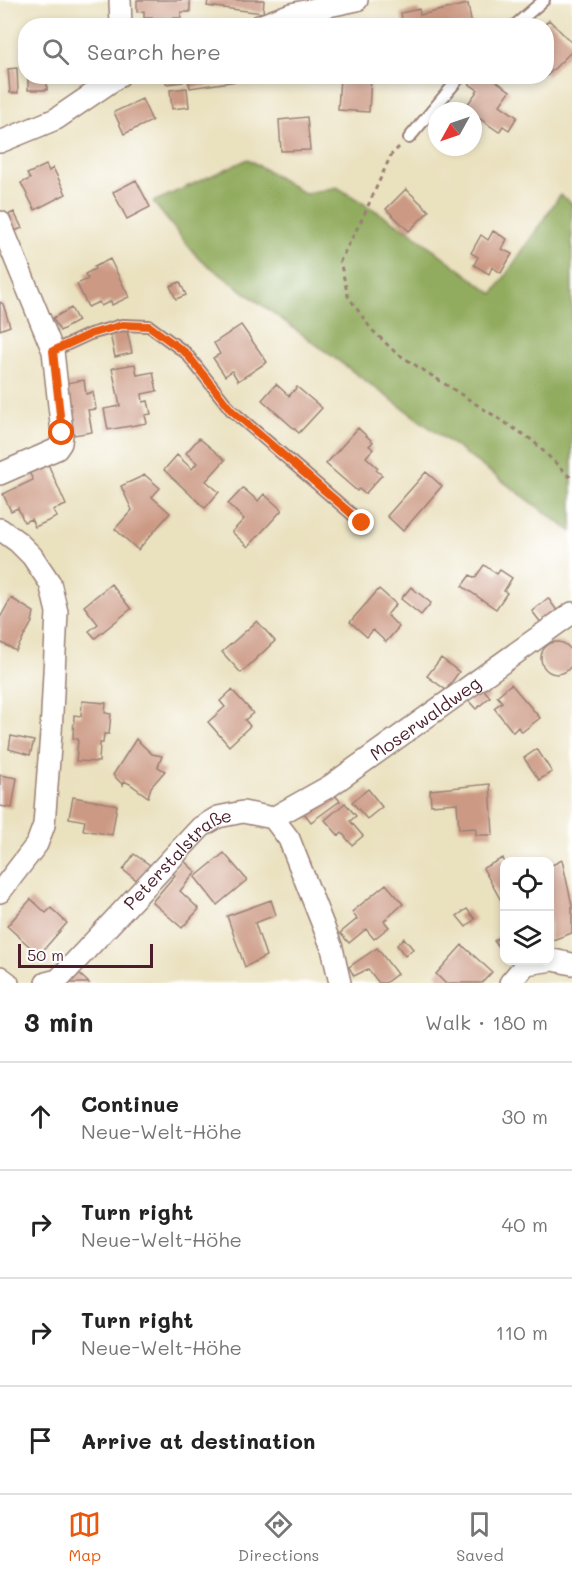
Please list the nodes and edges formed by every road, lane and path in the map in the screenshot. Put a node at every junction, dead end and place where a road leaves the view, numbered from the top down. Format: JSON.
{"nodes":[{"id":1,"x":120,"y":0,"type":"edge"},
{"id":2,"x":357,"y":0,"type":"edge"},
{"id":3,"x":544,"y":0,"type":"edge"},
{"id":4,"x":290,"y":7,"type":"edge"},
{"id":5,"x":121,"y":18,"type":"edge"},
{"id":6,"x":272,"y":18,"type":"edge"},
{"id":7,"x":523,"y":18,"type":"edge"},
{"id":8,"x":107,"y":84,"type":"edge"},
{"id":9,"x":454,"y":84,"type":"edge"},
{"id":10,"x":409,"y":138,"type":"joint"},
{"id":11,"x":0,"y":142,"type":"edge"},
{"id":12,"x":0,"y":222,"type":"edge"},
{"id":13,"x":53,"y":351,"type":"junction"},
{"id":14,"x":0,"y":474,"type":"edge"},
{"id":15,"x":572,"y":479,"type":"edge"},
{"id":16,"x":362,"y":523,"type":"dead end"},
{"id":17,"x":0,"y":529,"type":"edge"},
{"id":18,"x":572,"y":613,"type":"edge"},
{"id":19,"x":273,"y":818,"type":"junction"},
{"id":20,"x":0,"y":892,"type":"edge"},
{"id":21,"x":572,"y":964,"type":"edge"},
{"id":22,"x":0,"y":977,"type":"edge"},
{"id":23,"x":8,"y":983,"type":"edge"},
{"id":24,"x":46,"y":983,"type":"edge"},
{"id":25,"x":340,"y":983,"type":"edge"},
{"id":26,"x":510,"y":983,"type":"edge"}],
"edges":[{"from":1,"to":5,"type":"street"},
{"from":2,"to":4,"type":"street"},
{"from":3,"to":7,"type":"lane"},
{"from":4,"to":6,"type":"street"},
{"from":8,"to":11,"type":"street"},
{"from":9,"to":10,"type":"lane"},
{"from":10,"to":15,"type":"path"},
{"from":12,"to":13,"type":"street"},
{"from":13,"to":14,"type":"street"},
{"from":13,"to":16,"type":"lane"},
{"from":17,"to":20,"type":"street"},
{"from":18,"to":19,"type":"street","name":"Moserwaldweg"},
{"from":19,"to":24,"type":"street","name":"Peterstalstraße"},
{"from":19,"to":25,"type":"street"},
{"from":21,"to":26,"type":"street"},
{"from":22,"to":23,"type":"street"}]}
